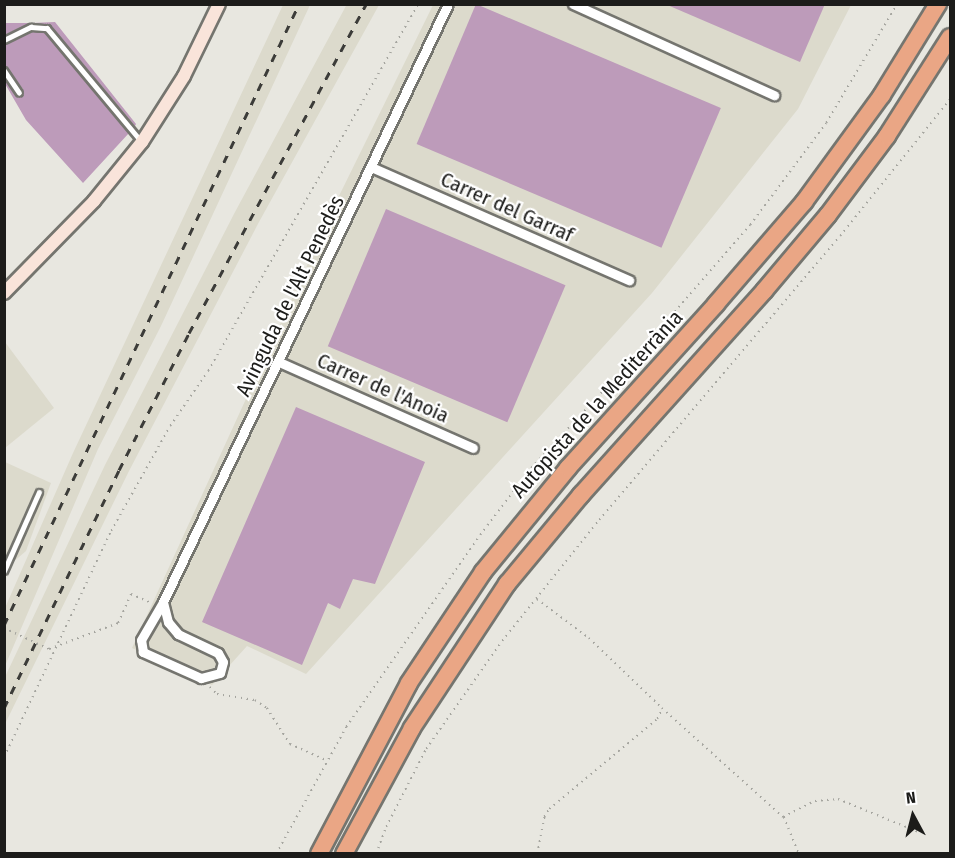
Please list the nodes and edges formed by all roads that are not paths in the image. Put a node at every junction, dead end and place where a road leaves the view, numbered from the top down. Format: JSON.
{"nodes":[{"id":1,"x":212,"y":4,"type":"edge"},
{"id":2,"x":219,"y":4,"type":"edge"},
{"id":3,"x":448,"y":4,"type":"edge"},
{"id":4,"x":573,"y":4,"type":"edge"},
{"id":5,"x":938,"y":4,"type":"edge"},
{"id":6,"x":951,"y":37,"type":"edge"},
{"id":7,"x":4,"y":40,"type":"edge"},
{"id":8,"x":197,"y":48,"type":"junction"},
{"id":9,"x":4,"y":70,"type":"edge"},
{"id":10,"x":19,"y":92,"type":"dead end"},
{"id":11,"x":774,"y":95,"type":"dead end"},
{"id":12,"x":142,"y":142,"type":"junction"},
{"id":13,"x":371,"y":167,"type":"junction"},
{"id":14,"x":629,"y":280,"type":"dead end"},
{"id":15,"x":4,"y":294,"type":"edge"},
{"id":16,"x":279,"y":362,"type":"junction"},
{"id":17,"x":473,"y":448,"type":"dead end"},
{"id":18,"x":39,"y":492,"type":"dead end"},
{"id":19,"x":4,"y":571,"type":"edge"},
{"id":20,"x":161,"y":605,"type":"junction"},
{"id":21,"x":319,"y":854,"type":"edge"},
{"id":22,"x":344,"y":854,"type":"edge"}],
"edges":[{"from":1,"to":8,"type":"main road"},
{"from":2,"to":8,"type":"main road"},
{"from":3,"to":13,"type":"street","name":"Avinguda de l'Alt Penedès"},
{"from":4,"to":11,"type":"street"},
{"from":5,"to":21,"type":"highway","name":"Autopista de la Mediterrània"},
{"from":6,"to":22,"type":"highway"},
{"from":7,"to":12,"type":"lane"},
{"from":8,"to":12,"type":"main road"},
{"from":9,"to":10,"type":"lane"},
{"from":12,"to":15,"type":"main road"},
{"from":13,"to":14,"type":"street","name":"Carrer del Garraf"},
{"from":13,"to":16,"type":"street","name":"Avinguda de l'Alt Penedès"},
{"from":16,"to":17,"type":"street","name":"Carrer de l'Anoia"},
{"from":16,"to":20,"type":"street","name":"Avinguda de l'Alt Penedès"},
{"from":18,"to":19,"type":"lane"},
{"from":20,"to":20,"type":"street","name":"Avinguda de l'Alt Penedès"}]}
